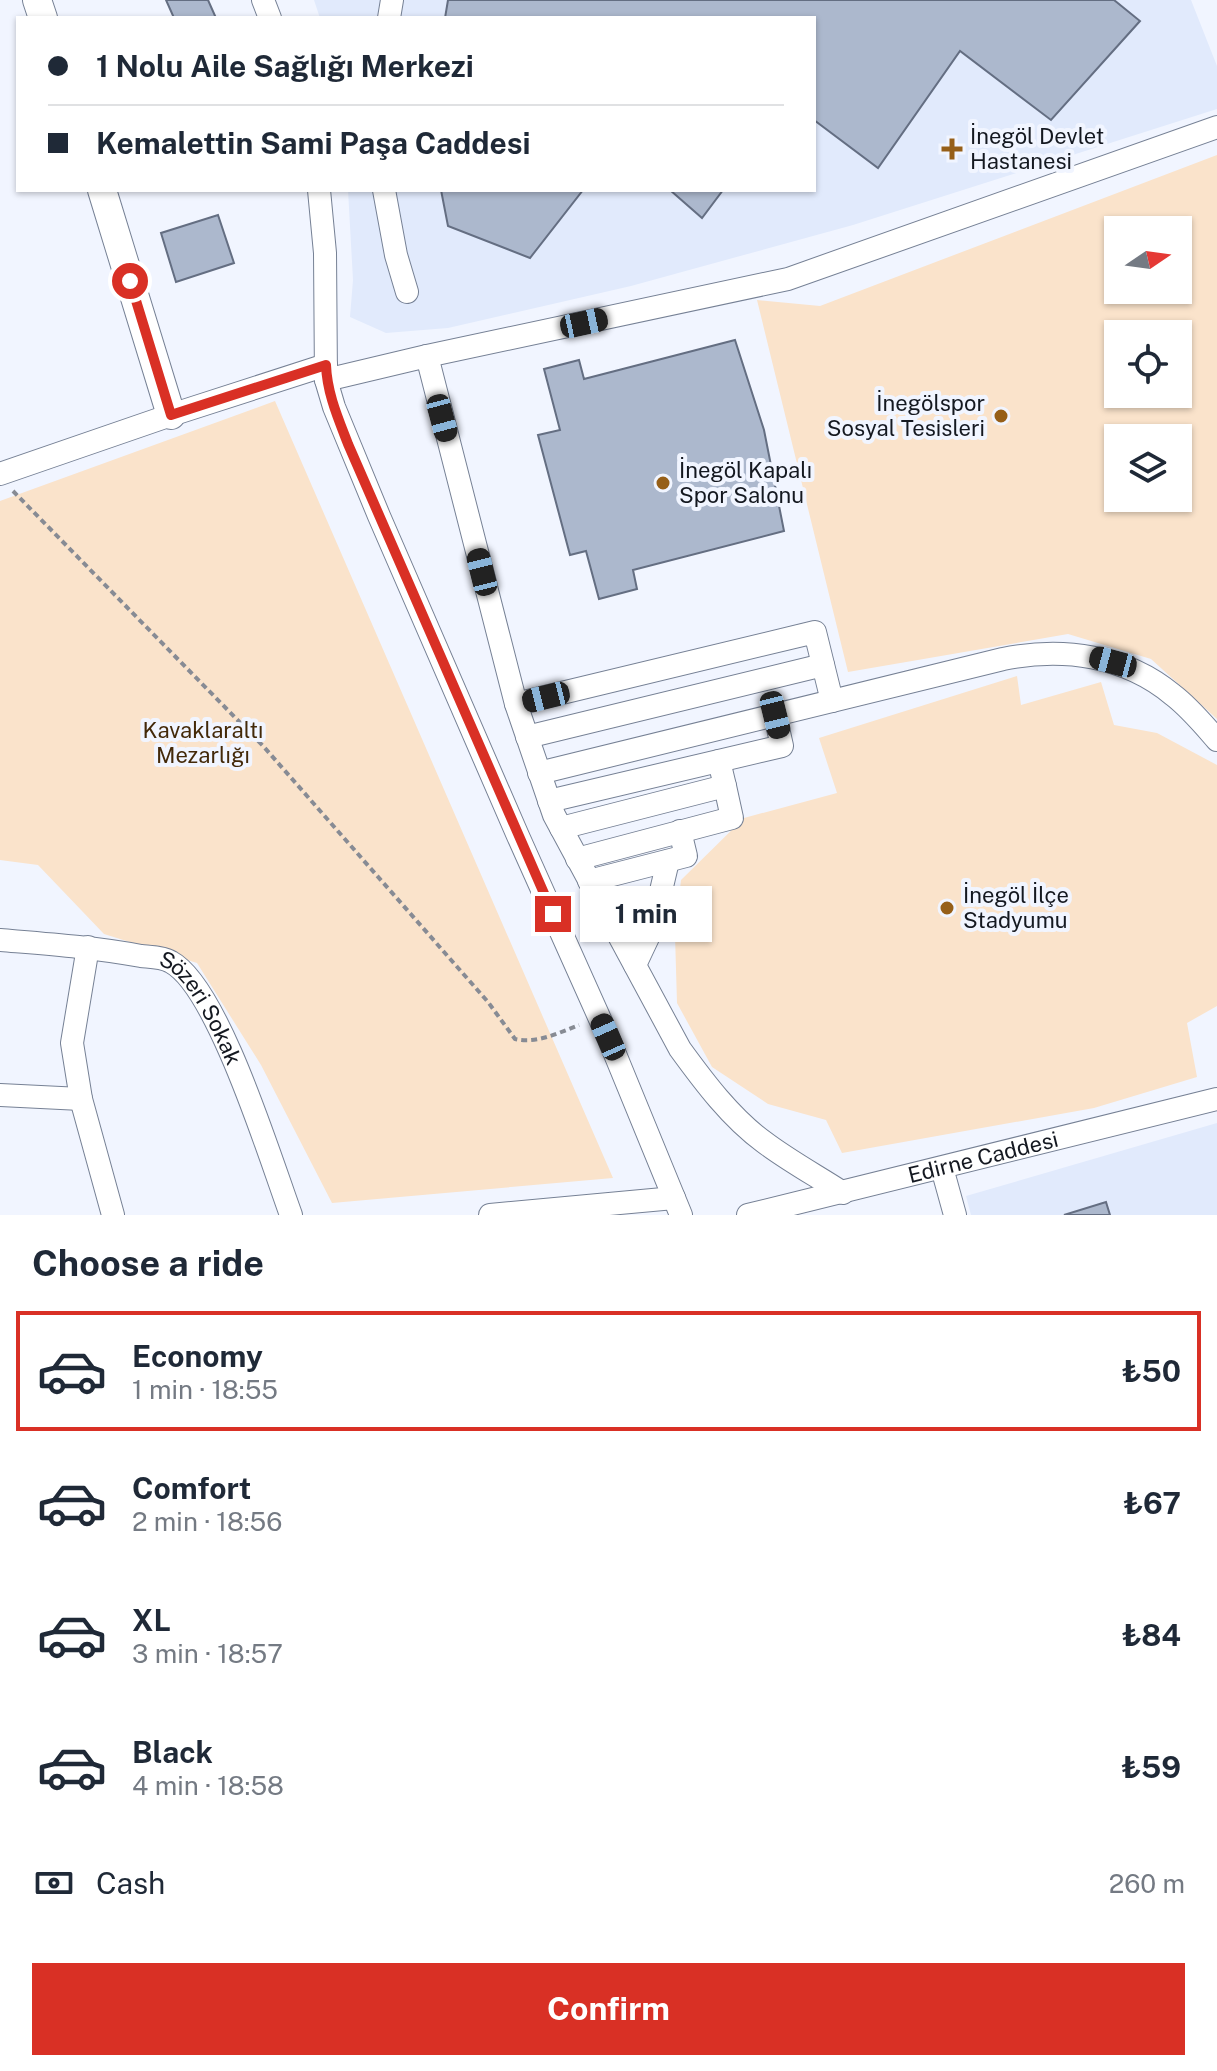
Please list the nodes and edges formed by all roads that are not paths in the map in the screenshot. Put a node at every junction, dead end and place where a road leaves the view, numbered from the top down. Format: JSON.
{"nodes":[{"id":1,"x":1217,"y":127,"type":"edge"},
{"id":2,"x":103,"y":192,"type":"edge"},
{"id":3,"x":319,"y":192,"type":"edge"},
{"id":4,"x":384,"y":192,"type":"edge"},
{"id":5,"x":407,"y":292,"type":"dead end"},
{"id":6,"x":427,"y":356,"type":"junction"},
{"id":7,"x":326,"y":372,"type":"junction"},
{"id":8,"x":171,"y":415,"type":"junction"},
{"id":9,"x":5,"y":481,"type":"edge"},
{"id":10,"x":823,"y":665,"type":"junction"},
{"id":11,"x":832,"y":701,"type":"junction"},
{"id":12,"x":516,"y":704,"type":"junction"},
{"id":13,"x":775,"y":715,"type":"junction"},
{"id":14,"x":527,"y":737,"type":"junction"},
{"id":15,"x":1217,"y":740,"type":"edge"},
{"id":16,"x":719,"y":761,"type":"junction"},
{"id":17,"x":539,"y":773,"type":"junction"},
{"id":18,"x":725,"y":786,"type":"junction"},
{"id":19,"x":549,"y":801,"type":"junction"},
{"id":20,"x":561,"y":828,"type":"junction"},
{"id":21,"x":680,"y":831,"type":"junction"},
{"id":22,"x":577,"y":859,"type":"junction"},
{"id":23,"x":668,"y":861,"type":"junction"},
{"id":24,"x":589,"y":881,"type":"junction"},
{"id":25,"x":0,"y":940,"type":"edge"},
{"id":26,"x":88,"y":947,"type":"junction"},
{"id":27,"x":635,"y":965,"type":"junction"},
{"id":28,"x":0,"y":1095,"type":"edge"},
{"id":29,"x":81,"y":1099,"type":"junction"},
{"id":30,"x":1217,"y":1099,"type":"edge"},
{"id":31,"x":942,"y":1168,"type":"junction"},
{"id":32,"x":843,"y":1193,"type":"junction"},
{"id":33,"x":678,"y":1206,"type":"edge"},
{"id":34,"x":113,"y":1215,"type":"edge"},
{"id":35,"x":291,"y":1215,"type":"edge"},
{"id":36,"x":490,"y":1215,"type":"edge"},
{"id":37,"x":748,"y":1215,"type":"edge"},
{"id":38,"x":955,"y":1215,"type":"edge"}],
"edges":[{"from":1,"to":6,"type":"street"},
{"from":2,"to":8,"type":"main road"},
{"from":3,"to":7,"type":"street"},
{"from":4,"to":5,"type":"street"},
{"from":6,"to":7,"type":"street"},
{"from":6,"to":12,"type":"street"},
{"from":7,"to":8,"type":"street"},
{"from":7,"to":33,"type":"street"},
{"from":8,"to":9,"type":"street"},
{"from":10,"to":11,"type":"street"},
{"from":10,"to":12,"type":"street"},
{"from":10,"to":14,"type":"street"},
{"from":11,"to":13,"type":"street"},
{"from":11,"to":15,"type":"street"},
{"from":12,"to":14,"type":"street"},
{"from":13,"to":16,"type":"street"},
{"from":13,"to":17,"type":"street"},
{"from":14,"to":17,"type":"street"},
{"from":16,"to":18,"type":"street"},
{"from":16,"to":19,"type":"street"},
{"from":17,"to":19,"type":"street"},
{"from":18,"to":20,"type":"street"},
{"from":18,"to":21,"type":"street"},
{"from":19,"to":20,"type":"street"},
{"from":20,"to":22,"type":"street"},
{"from":21,"to":22,"type":"street"},
{"from":21,"to":23,"type":"street"},
{"from":22,"to":24,"type":"street"},
{"from":23,"to":24,"type":"street"},
{"from":23,"to":27,"type":"street"},
{"from":24,"to":27,"type":"street"},
{"from":25,"to":26,"type":"street","name":"Sözeri Sokak"},
{"from":26,"to":29,"type":"street"},
{"from":26,"to":35,"type":"street","name":"Sözeri Sokak"},
{"from":27,"to":32,"type":"street"},
{"from":28,"to":29,"type":"street"},
{"from":29,"to":34,"type":"street"},
{"from":30,"to":31,"type":"street","name":"Edirne Caddesi"},
{"from":31,"to":32,"type":"street","name":"Edirne Caddesi"},
{"from":31,"to":38,"type":"street"},
{"from":32,"to":37,"type":"street","name":"Edirne Caddesi"},
{"from":33,"to":36,"type":"street"}]}
